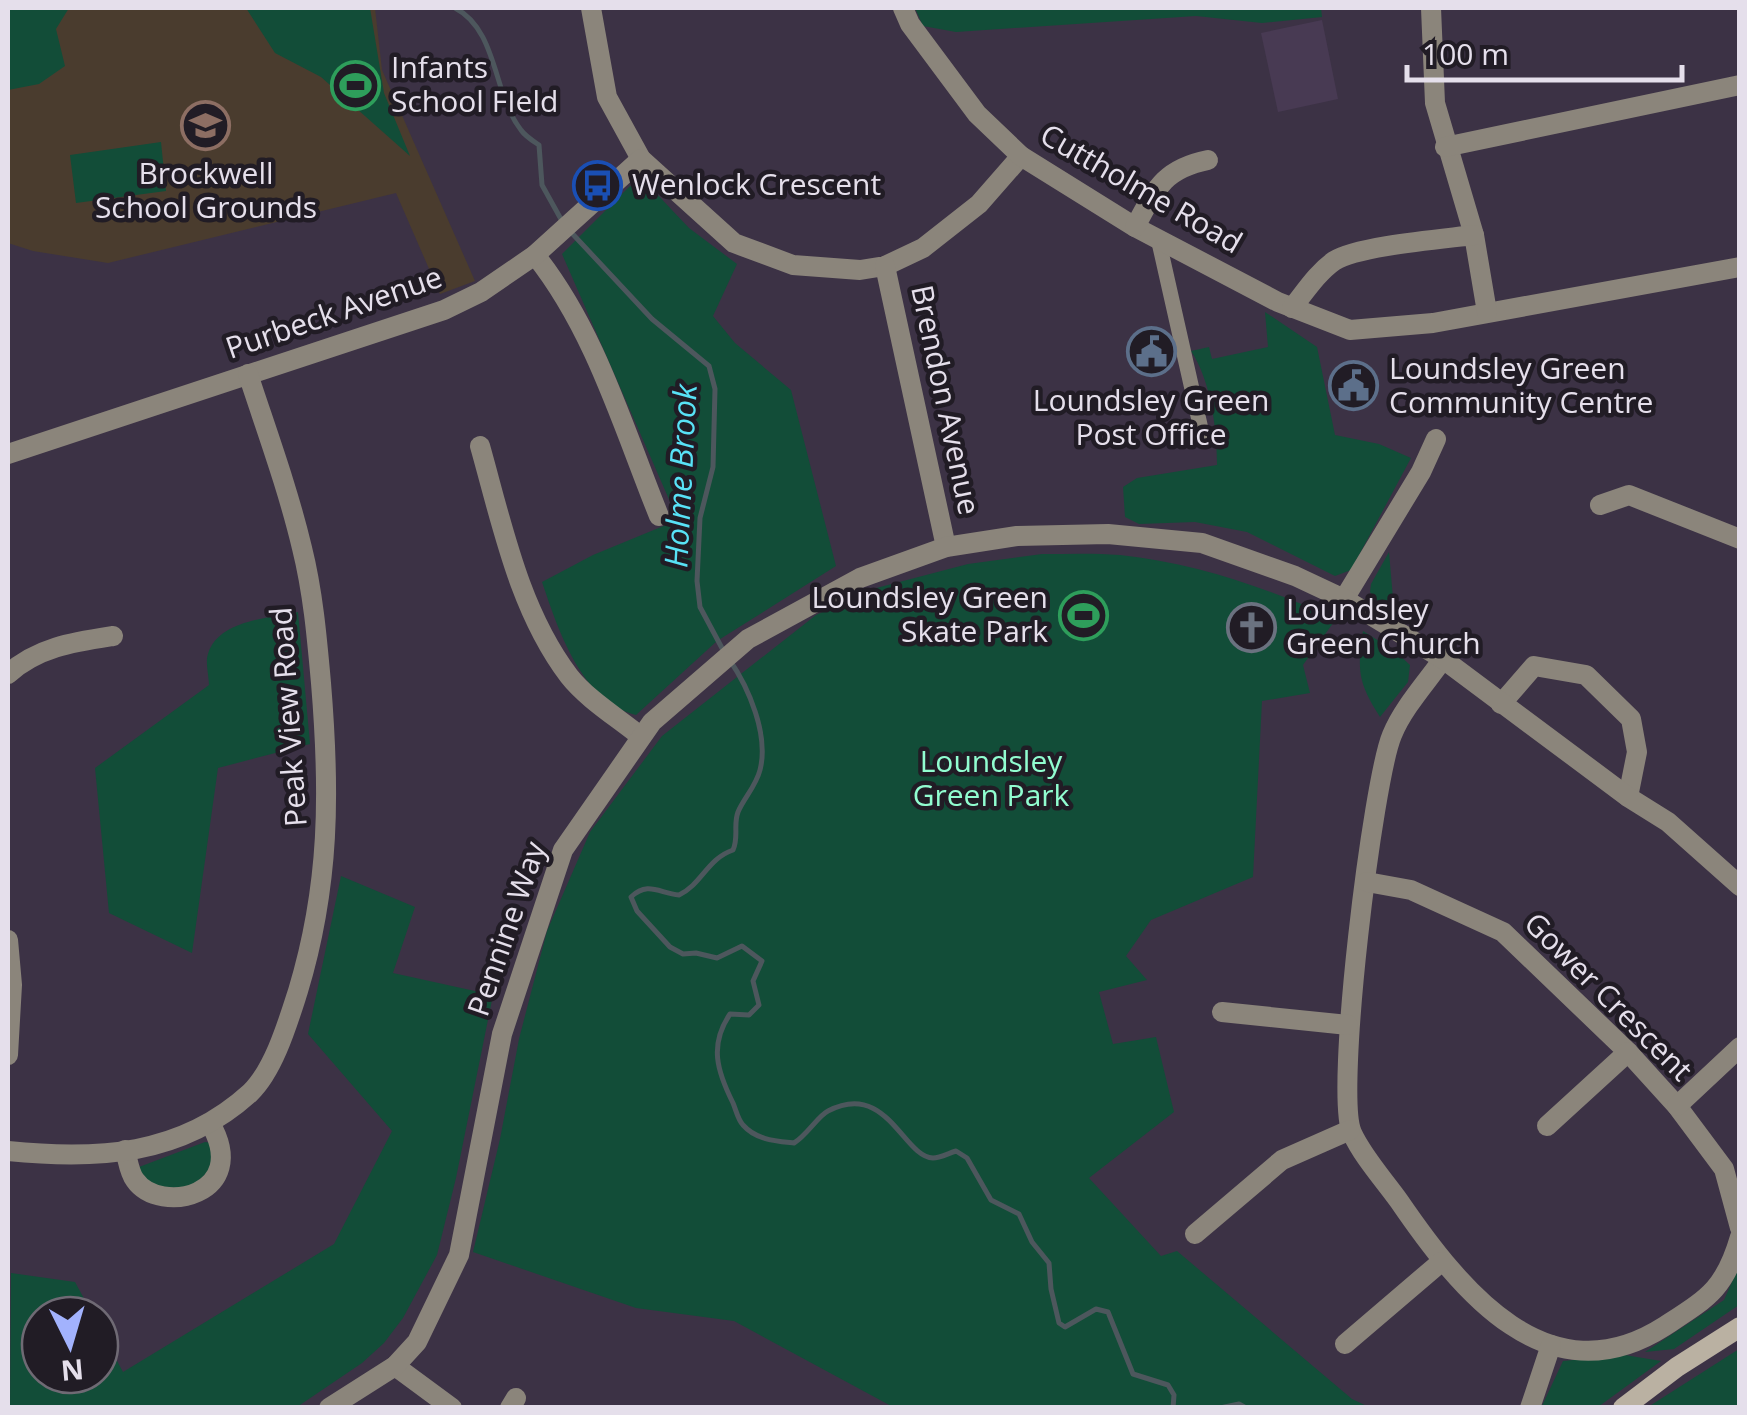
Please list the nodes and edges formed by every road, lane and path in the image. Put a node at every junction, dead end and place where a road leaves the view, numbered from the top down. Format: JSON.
{"nodes":[{"id":1,"x":591,"y":8,"type":"edge"},
{"id":2,"x":903,"y":8,"type":"edge"},
{"id":3,"x":1431,"y":8,"type":"edge"},
{"id":4,"x":1740,"y":85,"type":"edge"},
{"id":5,"x":1446,"y":147,"type":"junction"},
{"id":6,"x":1021,"y":156,"type":"junction"},
{"id":7,"x":641,"y":159,"type":"junction"},
{"id":8,"x":1208,"y":160,"type":"dead end"},
{"id":9,"x":1135,"y":227,"type":"junction"},
{"id":10,"x":1474,"y":235,"type":"junction"},
{"id":11,"x":1158,"y":238,"type":"junction"},
{"id":12,"x":535,"y":255,"type":"junction"},
{"id":13,"x":885,"y":266,"type":"junction"},
{"id":14,"x":1740,"y":266,"type":"edge"},
{"id":15,"x":1292,"y":308,"type":"junction"},
{"id":16,"x":1488,"y":312,"type":"junction"},
{"id":17,"x":248,"y":374,"type":"junction"},
{"id":18,"x":1202,"y":438,"type":"dead end"},
{"id":19,"x":1436,"y":440,"type":"dead end"},
{"id":20,"x":480,"y":446,"type":"dead end"},
{"id":21,"x":8,"y":454,"type":"edge"},
{"id":22,"x":1600,"y":505,"type":"dead end"},
{"id":23,"x":659,"y":516,"type":"dead end"},
{"id":24,"x":1740,"y":540,"type":"edge"},
{"id":25,"x":946,"y":547,"type":"junction"},
{"id":26,"x":1344,"y":599,"type":"junction"},
{"id":27,"x":102,"y":645,"type":"dead end"},
{"id":28,"x":1443,"y":660,"type":"junction"},
{"id":29,"x":8,"y":674,"type":"edge"},
{"id":30,"x":1501,"y":704,"type":"junction"},
{"id":31,"x":640,"y":736,"type":"junction"},
{"id":32,"x":1628,"y":797,"type":"junction"},
{"id":33,"x":1367,"y":882,"type":"junction"},
{"id":34,"x":1740,"y":886,"type":"edge"},
{"id":35,"x":8,"y":940,"type":"edge"},
{"id":36,"x":1222,"y":1012,"type":"dead end"},
{"id":37,"x":1348,"y":1024,"type":"junction"},
{"id":38,"x":1740,"y":1047,"type":"edge"},
{"id":39,"x":1628,"y":1052,"type":"junction"},
{"id":40,"x":8,"y":1055,"type":"edge"},
{"id":41,"x":1676,"y":1106,"type":"junction"},
{"id":42,"x":210,"y":1123,"type":"junction"},
{"id":43,"x":1547,"y":1126,"type":"dead end"},
{"id":44,"x":1350,"y":1130,"type":"junction"},
{"id":45,"x":125,"y":1150,"type":"junction"},
{"id":46,"x":8,"y":1151,"type":"edge"},
{"id":47,"x":1740,"y":1228,"type":"edge"},
{"id":48,"x":1195,"y":1234,"type":"dead end"},
{"id":49,"x":1740,"y":1237,"type":"edge"},
{"id":50,"x":1441,"y":1262,"type":"junction"},
{"id":51,"x":1740,"y":1326,"type":"edge"},
{"id":52,"x":1345,"y":1344,"type":"dead end"},
{"id":53,"x":1552,"y":1345,"type":"junction"},
{"id":54,"x":395,"y":1366,"type":"junction"},
{"id":55,"x":329,"y":1408,"type":"edge"},
{"id":56,"x":452,"y":1408,"type":"edge"},
{"id":57,"x":1530,"y":1408,"type":"edge"},
{"id":58,"x":1623,"y":1408,"type":"edge"}],
"edges":[{"from":1,"to":7,"type":"street"},
{"from":2,"to":6,"type":"street","name":"Cuttholme Road"},
{"from":3,"to":5,"type":"street"},
{"from":4,"to":5,"type":"street"},
{"from":5,"to":10,"type":"street"},
{"from":6,"to":9,"type":"street","name":"Cuttholme Road"},
{"from":6,"to":13,"type":"street"},
{"from":7,"to":12,"type":"street","name":"Purbeck Avenue"},
{"from":7,"to":13,"type":"street"},
{"from":8,"to":9,"type":"street"},
{"from":9,"to":11,"type":"street","name":"Cuttholme Road"},
{"from":10,"to":15,"type":"street"},
{"from":10,"to":16,"type":"street"},
{"from":11,"to":15,"type":"street","name":"Cuttholme Road"},
{"from":11,"to":18,"type":"street"},
{"from":12,"to":17,"type":"street","name":"Purbeck Avenue"},
{"from":12,"to":23,"type":"street"},
{"from":13,"to":25,"type":"street","name":"Brendon Avenue"},
{"from":14,"to":16,"type":"street","name":"Cuttholme Road"},
{"from":15,"to":16,"type":"street","name":"Cuttholme Road"},
{"from":17,"to":21,"type":"street","name":"Purbeck Avenue"},
{"from":17,"to":42,"type":"street","name":"Peak View Road"},
{"from":19,"to":26,"type":"street"},
{"from":20,"to":31,"type":"street"},
{"from":22,"to":24,"type":"street"},
{"from":25,"to":26,"type":"street","name":"Pennine Way"},
{"from":25,"to":31,"type":"street","name":"Pennine Way"},
{"from":26,"to":28,"type":"street","name":"Pennine Way"},
{"from":27,"to":29,"type":"street"},
{"from":28,"to":30,"type":"street","name":"Pennine Way"},
{"from":28,"to":33,"type":"street"},
{"from":30,"to":32,"type":"street","name":"Pennine Way"},
{"from":30,"to":32,"type":"street"},
{"from":31,"to":54,"type":"street","name":"Pennine Way"},
{"from":32,"to":34,"type":"street","name":"Pennine Way"},
{"from":33,"to":37,"type":"street"},
{"from":33,"to":39,"type":"street","name":"Gower Crescent"},
{"from":35,"to":40,"type":"street"},
{"from":36,"to":37,"type":"street"},
{"from":37,"to":44,"type":"street"},
{"from":38,"to":41,"type":"street"},
{"from":39,"to":41,"type":"street","name":"Gower Crescent"},
{"from":39,"to":43,"type":"street"},
{"from":41,"to":47,"type":"street","name":"Gower Crescent"},
{"from":42,"to":45,"type":"street","name":"Peak View Road"},
{"from":42,"to":45,"type":"street"},
{"from":44,"to":48,"type":"street"},
{"from":44,"to":50,"type":"street"},
{"from":45,"to":46,"type":"street","name":"Peak View Road"},
{"from":49,"to":53,"type":"street"},
{"from":50,"to":52,"type":"street"},
{"from":50,"to":53,"type":"street"},
{"from":51,"to":58,"type":"main road"},
{"from":53,"to":57,"type":"street"},
{"from":54,"to":55,"type":"street","name":"Pennine Way"},
{"from":54,"to":56,"type":"street"}]}
